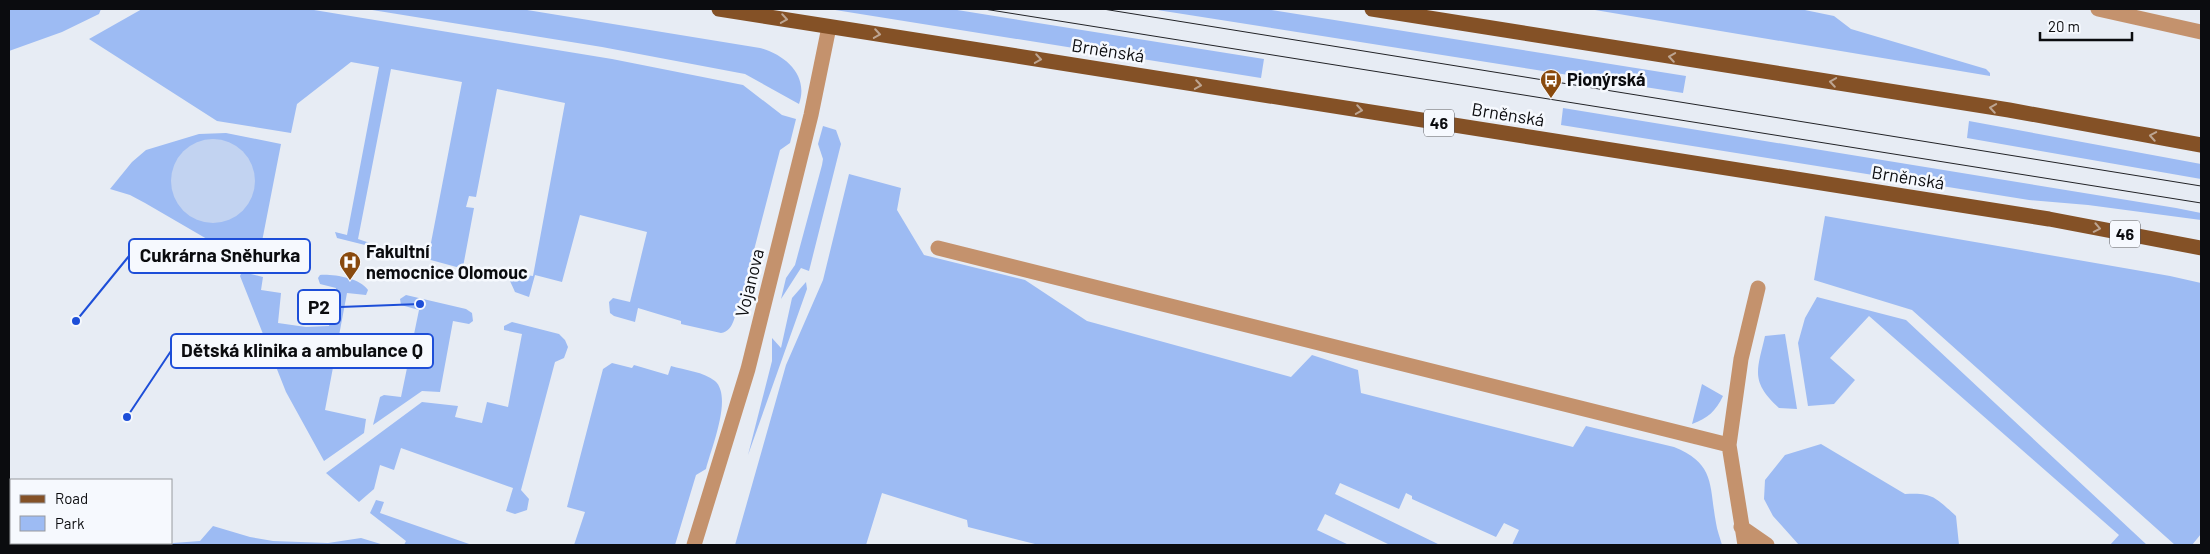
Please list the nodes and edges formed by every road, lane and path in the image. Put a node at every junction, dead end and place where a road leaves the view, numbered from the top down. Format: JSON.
{"nodes":[{"id":1,"x":718,"y":9,"type":"edge"},
{"id":2,"x":1372,"y":9,"type":"edge"},
{"id":3,"x":2098,"y":9,"type":"edge"},
{"id":4,"x":829,"y":26,"type":"junction"},
{"id":5,"x":2201,"y":32,"type":"edge"},
{"id":6,"x":2201,"y":145,"type":"edge"},
{"id":7,"x":938,"y":248,"type":"dead end"},
{"id":8,"x":2201,"y":248,"type":"edge"},
{"id":9,"x":1758,"y":288,"type":"dead end"},
{"id":10,"x":1728,"y":445,"type":"junction"},
{"id":11,"x":1742,"y":527,"type":"junction"},
{"id":12,"x":694,"y":545,"type":"edge"},
{"id":13,"x":1745,"y":545,"type":"edge"},
{"id":14,"x":1767,"y":545,"type":"edge"}],
"edges":[{"from":1,"to":4,"type":"main road","name":"Brněnská","number":"46","one_way":true},
{"from":6,"to":2,"type":"main road","one_way":true},
{"from":3,"to":5,"type":"street"},
{"from":4,"to":8,"type":"main road","name":"Brněnská","number":"46","one_way":true},
{"from":4,"to":12,"type":"street","name":"Vojanova"},
{"from":7,"to":10,"type":"street"},
{"from":9,"to":10,"type":"street"},
{"from":10,"to":11,"type":"street"},
{"from":11,"to":13,"type":"street"},
{"from":11,"to":14,"type":"street"}]}
